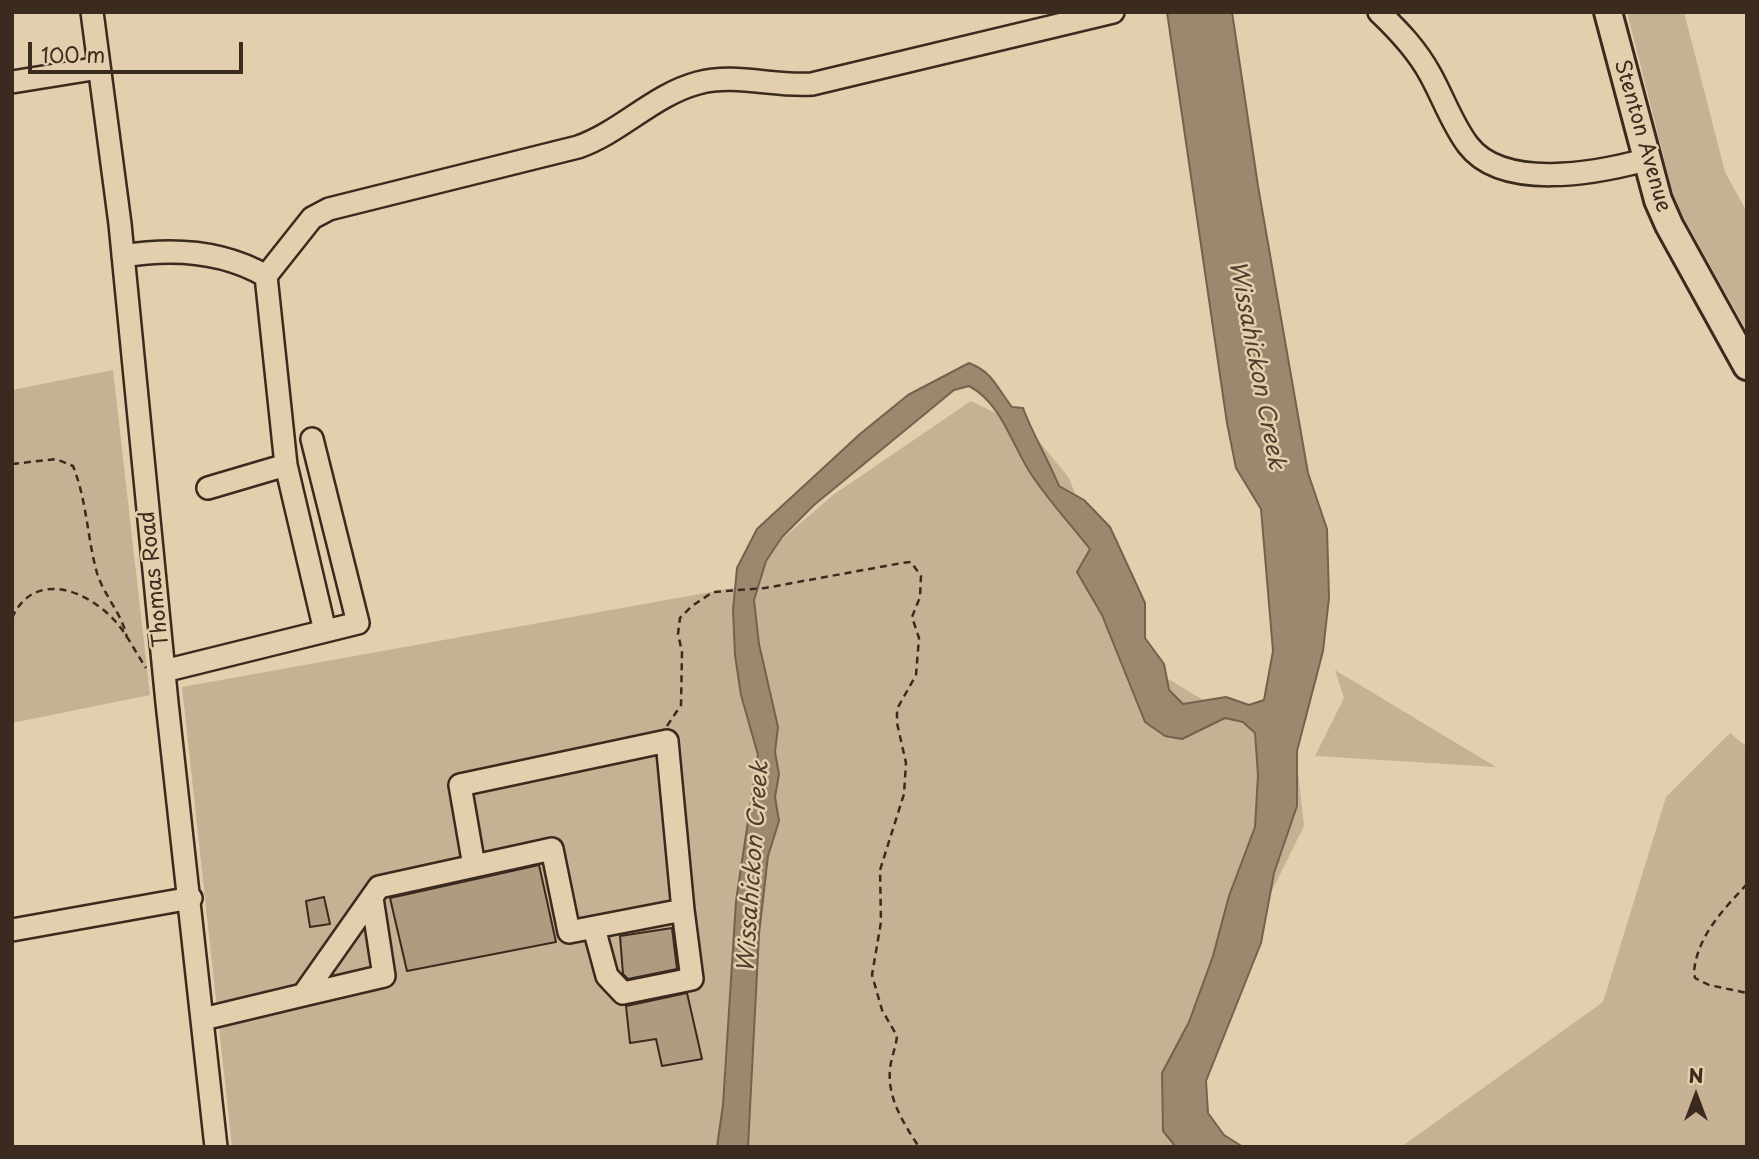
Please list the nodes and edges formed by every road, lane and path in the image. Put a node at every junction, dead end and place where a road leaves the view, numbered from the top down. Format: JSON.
{"nodes":[{"id":1,"x":92,"y":12,"type":"edge"},
{"id":2,"x":1113,"y":12,"type":"edge"},
{"id":3,"x":1608,"y":12,"type":"edge"},
{"id":4,"x":1381,"y":13,"type":"edge"},
{"id":5,"x":99,"y":68,"type":"junction"},
{"id":6,"x":12,"y":82,"type":"edge"},
{"id":7,"x":1645,"y":160,"type":"junction"},
{"id":8,"x":123,"y":256,"type":"junction"},
{"id":9,"x":266,"y":276,"type":"junction"},
{"id":10,"x":1747,"y":366,"type":"edge"},
{"id":11,"x":312,"y":439,"type":"dead end"},
{"id":12,"x":12,"y":464,"type":"edge"},
{"id":13,"x":286,"y":465,"type":"junction"},
{"id":14,"x":208,"y":488,"type":"dead end"},
{"id":15,"x":12,"y":618,"type":"edge"},
{"id":16,"x":326,"y":631,"type":"junction"},
{"id":17,"x":127,"y":638,"type":"junction"},
{"id":18,"x":164,"y":671,"type":"junction"},
{"id":19,"x":667,"y":741,"type":"junction"},
{"id":20,"x":474,"y":866,"type":"junction"},
{"id":21,"x":1747,"y":884,"type":"edge"},
{"id":22,"x":191,"y":898,"type":"junction"},
{"id":23,"x":372,"y":898,"type":"junction"},
{"id":24,"x":683,"y":910,"type":"junction"},
{"id":25,"x":594,"y":928,"type":"junction"},
{"id":26,"x":12,"y":930,"type":"edge"},
{"id":27,"x":1747,"y":993,"type":"edge"},
{"id":28,"x":303,"y":995,"type":"junction"},
{"id":29,"x":203,"y":1019,"type":"junction"},
{"id":30,"x":216,"y":1147,"type":"edge"},
{"id":31,"x":919,"y":1147,"type":"edge"}],
"edges":[{"from":1,"to":5,"type":"street","name":"Thomas Road"},
{"from":2,"to":9,"type":"street"},
{"from":3,"to":7,"type":"main road","name":"Stenton Avenue"},
{"from":4,"to":7,"type":"street"},
{"from":5,"to":6,"type":"street"},
{"from":5,"to":8,"type":"street","name":"Thomas Road"},
{"from":7,"to":10,"type":"main road","name":"Stenton Avenue"},
{"from":8,"to":9,"type":"street"},
{"from":8,"to":18,"type":"street","name":"Thomas Road"},
{"from":9,"to":13,"type":"street"},
{"from":11,"to":16,"type":"street"},
{"from":12,"to":17,"type":"path"},
{"from":13,"to":14,"type":"street"},
{"from":13,"to":16,"type":"street"},
{"from":15,"to":17,"type":"path"},
{"from":16,"to":18,"type":"street"},
{"from":17,"to":18,"type":"path"},
{"from":18,"to":22,"type":"street","name":"Thomas Road"},
{"from":19,"to":20,"type":"street"},
{"from":19,"to":24,"type":"street"},
{"from":19,"to":31,"type":"path"},
{"from":20,"to":23,"type":"street"},
{"from":20,"to":25,"type":"street"},
{"from":21,"to":27,"type":"path"},
{"from":22,"to":26,"type":"street"},
{"from":22,"to":29,"type":"street","name":"Thomas Road"},
{"from":23,"to":28,"type":"street"},
{"from":23,"to":28,"type":"street"},
{"from":24,"to":25,"type":"street"},
{"from":24,"to":25,"type":"street"},
{"from":28,"to":29,"type":"street"},
{"from":29,"to":30,"type":"street","name":"Thomas Road"}]}
